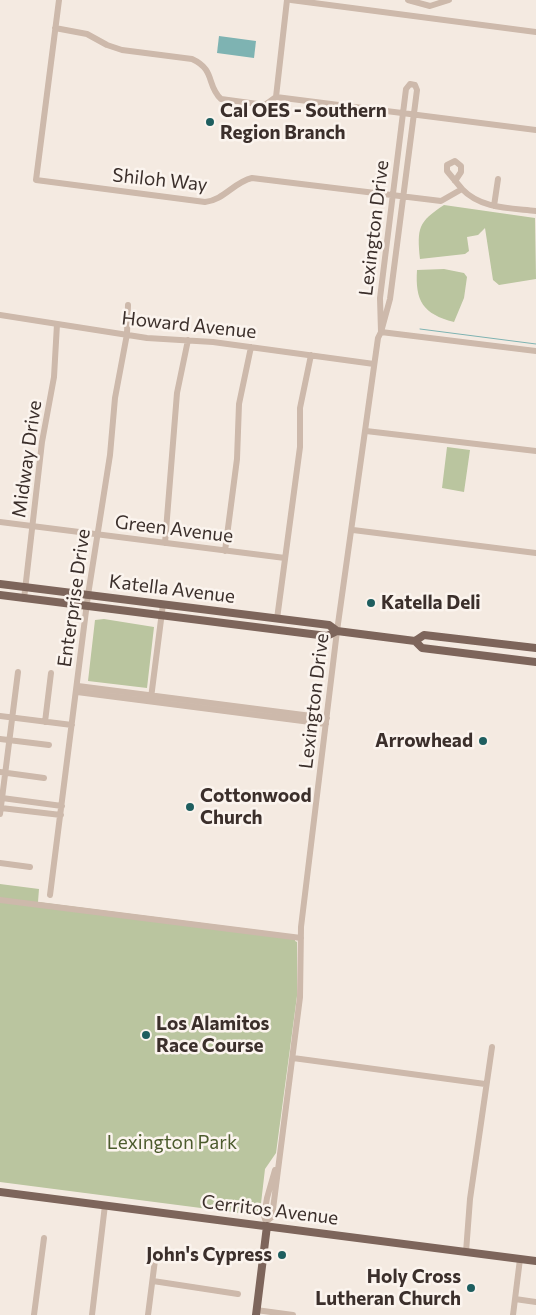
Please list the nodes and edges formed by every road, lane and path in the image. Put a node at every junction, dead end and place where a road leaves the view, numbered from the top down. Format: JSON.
{"nodes":[{"id":1,"x":59,"y":0,"type":"edge"},
{"id":2,"x":287,"y":0,"type":"edge"},
{"id":3,"x":291,"y":0,"type":"edge"},
{"id":4,"x":408,"y":0,"type":"edge"},
{"id":5,"x":449,"y":0,"type":"edge"},
{"id":6,"x":421,"y":4,"type":"junction"},
{"id":7,"x":420,"y":16,"type":"junction"},
{"id":8,"x":55,"y":28,"type":"junction"},
{"id":9,"x":536,"y":32,"type":"edge"},
{"id":10,"x":276,"y":97,"type":"junction"},
{"id":11,"x":404,"y":113,"type":"junction"},
{"id":12,"x":414,"y":115,"type":"junction"},
{"id":13,"x":536,"y":130,"type":"edge"},
{"id":14,"x":498,"y":179,"type":"dead end"},
{"id":15,"x":455,"y":181,"type":"dead end"},
{"id":16,"x":462,"y":189,"type":"junction"},
{"id":17,"x":393,"y":195,"type":"junction"},
{"id":18,"x":402,"y":196,"type":"junction"},
{"id":19,"x":494,"y":206,"type":"junction"},
{"id":20,"x":536,"y":211,"type":"edge"},
{"id":21,"x":128,"y":305,"type":"dead end"},
{"id":22,"x":0,"y":315,"type":"edge"},
{"id":23,"x":57,"y":324,"type":"junction"},
{"id":24,"x":380,"y":332,"type":"junction"},
{"id":25,"x":127,"y":334,"type":"junction"},
{"id":26,"x":188,"y":340,"type":"junction"},
{"id":27,"x":251,"y":347,"type":"junction"},
{"id":28,"x":536,"y":351,"type":"edge"},
{"id":29,"x":311,"y":355,"type":"junction"},
{"id":30,"x":374,"y":364,"type":"junction"},
{"id":31,"x":366,"y":431,"type":"junction"},
{"id":32,"x":536,"y":451,"type":"edge"},
{"id":33,"x":0,"y":522,"type":"edge"},
{"id":34,"x":33,"y":526,"type":"junction"},
{"id":35,"x":353,"y":530,"type":"junction"},
{"id":36,"x":97,"y":534,"type":"junction"},
{"id":37,"x":165,"y":543,"type":"junction"},
{"id":38,"x":225,"y":551,"type":"junction"},
{"id":39,"x":536,"y":553,"type":"edge"},
{"id":40,"x":285,"y":558,"type":"junction"},
{"id":41,"x":0,"y":584,"type":"edge"},
{"id":42,"x":26,"y":587,"type":"junction"},
{"id":43,"x":88,"y":595,"type":"junction"},
{"id":44,"x":0,"y":596,"type":"edge"},
{"id":45,"x":24,"y":598,"type":"junction"},
{"id":46,"x":163,"y":604,"type":"junction"},
{"id":47,"x":87,"y":606,"type":"junction"},
{"id":48,"x":161,"y":616,"type":"junction"},
{"id":49,"x":277,"y":619,"type":"junction"},
{"id":50,"x":337,"y":631,"type":"junction"},
{"id":51,"x":415,"y":641,"type":"junction"},
{"id":52,"x":536,"y":648,"type":"edge"},
{"id":53,"x":536,"y":662,"type":"edge"},
{"id":54,"x":18,"y":672,"type":"dead end"},
{"id":55,"x":51,"y":673,"type":"dead end"},
{"id":56,"x":77,"y":689,"type":"junction"},
{"id":57,"x":150,"y":698,"type":"junction"},
{"id":58,"x":0,"y":716,"type":"edge"},
{"id":59,"x":12,"y":718,"type":"junction"},
{"id":60,"x":327,"y":721,"type":"junction"},
{"id":61,"x":45,"y":722,"type":"junction"},
{"id":62,"x":72,"y":725,"type":"junction"},
{"id":63,"x":0,"y":739,"type":"edge"},
{"id":64,"x":9,"y":740,"type":"junction"},
{"id":65,"x":49,"y":745,"type":"dead end"},
{"id":66,"x":3,"y":772,"type":"edge"},
{"id":67,"x":44,"y":778,"type":"dead end"},
{"id":68,"x":2,"y":798,"type":"junction"},
{"id":69,"x":62,"y":806,"type":"junction"},
{"id":70,"x":0,"y":811,"type":"edge"},
{"id":71,"x":61,"y":815,"type":"junction"},
{"id":72,"x":0,"y":863,"type":"edge"},
{"id":73,"x":30,"y":867,"type":"dead end"},
{"id":74,"x":50,"y":894,"type":"dead end"},
{"id":75,"x":0,"y":900,"type":"edge"},
{"id":76,"x":301,"y":938,"type":"junction"},
{"id":77,"x":492,"y":1047,"type":"dead end"},
{"id":78,"x":293,"y":1058,"type":"junction"},
{"id":79,"x":485,"y":1084,"type":"junction"},
{"id":80,"x":0,"y":1192,"type":"edge"},
{"id":81,"x":105,"y":1205,"type":"junction"},
{"id":82,"x":267,"y":1224,"type":"junction"},
{"id":83,"x":44,"y":1238,"type":"dead end"},
{"id":84,"x":156,"y":1252,"type":"dead end"},
{"id":85,"x":466,"y":1252,"type":"junction"},
{"id":86,"x":520,"y":1259,"type":"junction"},
{"id":87,"x":536,"y":1261,"type":"edge"},
{"id":88,"x":153,"y":1281,"type":"junction"},
{"id":89,"x":238,"y":1294,"type":"dead end"},
{"id":90,"x":515,"y":1299,"type":"junction"},
{"id":91,"x":536,"y":1302,"type":"edge"},
{"id":92,"x":256,"y":1313,"type":"edge"},
{"id":93,"x":34,"y":1315,"type":"edge"},
{"id":94,"x":92,"y":1315,"type":"edge"},
{"id":95,"x":148,"y":1315,"type":"edge"},
{"id":96,"x":293,"y":1315,"type":"edge"},
{"id":97,"x":513,"y":1315,"type":"edge"}],
"edges":[{"from":1,"to":8,"type":"street","name":"Shiloh Way"},
{"from":2,"to":10,"type":"street"},
{"from":3,"to":7,"type":"street"},
{"from":4,"to":6,"type":"street"},
{"from":5,"to":6,"type":"street"},
{"from":6,"to":7,"type":"street"},
{"from":7,"to":9,"type":"street"},
{"from":8,"to":10,"type":"street"},
{"from":8,"to":17,"type":"street","name":"Shiloh Way"},
{"from":10,"to":11,"type":"street"},
{"from":11,"to":12,"type":"street"},
{"from":11,"to":12,"type":"street","name":"Lexington Drive"},
{"from":11,"to":17,"type":"street","name":"Lexington Drive"},
{"from":12,"to":13,"type":"street"},
{"from":12,"to":18,"type":"street","name":"Lexington Drive"},
{"from":14,"to":19,"type":"street"},
{"from":15,"to":16,"type":"street"},
{"from":16,"to":18,"type":"street","name":"Shiloh Way"},
{"from":16,"to":19,"type":"street"},
{"from":17,"to":18,"type":"street","name":"Shiloh Way"},
{"from":17,"to":24,"type":"street","name":"Lexington Drive"},
{"from":18,"to":24,"type":"street","name":"Lexington Drive"},
{"from":19,"to":20,"type":"street"},
{"from":21,"to":25,"type":"street","name":"Enterprise Drive"},
{"from":22,"to":23,"type":"street","name":"Howard Avenue"},
{"from":23,"to":25,"type":"street","name":"Howard Avenue"},
{"from":23,"to":34,"type":"street","name":"Midway Drive"},
{"from":24,"to":28,"type":"street"},
{"from":24,"to":30,"type":"street","name":"Lexington Drive"},
{"from":25,"to":26,"type":"street","name":"Howard Avenue"},
{"from":25,"to":36,"type":"street","name":"Enterprise Drive"},
{"from":26,"to":27,"type":"street","name":"Howard Avenue"},
{"from":26,"to":37,"type":"street"},
{"from":27,"to":29,"type":"street","name":"Howard Avenue"},
{"from":27,"to":38,"type":"street"},
{"from":29,"to":30,"type":"street","name":"Howard Avenue"},
{"from":29,"to":40,"type":"street"},
{"from":30,"to":31,"type":"street","name":"Lexington Drive"},
{"from":31,"to":32,"type":"street"},
{"from":31,"to":35,"type":"street","name":"Lexington Drive"},
{"from":33,"to":34,"type":"street","name":"Green Avenue"},
{"from":34,"to":36,"type":"street","name":"Green Avenue"},
{"from":34,"to":42,"type":"street","name":"Midway Drive"},
{"from":35,"to":39,"type":"street"},
{"from":35,"to":50,"type":"street","name":"Lexington Drive"},
{"from":36,"to":37,"type":"street","name":"Green Avenue"},
{"from":36,"to":43,"type":"street","name":"Enterprise Drive"},
{"from":37,"to":38,"type":"street","name":"Green Avenue"},
{"from":38,"to":40,"type":"street","name":"Green Avenue"},
{"from":40,"to":49,"type":"street"},
{"from":41,"to":42,"type":"main road","name":"Katella Avenue"},
{"from":42,"to":43,"type":"main road","name":"Katella Avenue"},
{"from":42,"to":45,"type":"street","name":"Midway Drive"},
{"from":43,"to":46,"type":"main road","name":"Katella Avenue"},
{"from":43,"to":47,"type":"street","name":"Enterprise Drive"},
{"from":44,"to":45,"type":"main road","name":"Katella Avenue"},
{"from":45,"to":47,"type":"main road","name":"Katella Avenue"},
{"from":46,"to":48,"type":"street"},
{"from":46,"to":49,"type":"main road","name":"Katella Avenue"},
{"from":47,"to":48,"type":"main road","name":"Katella Avenue"},
{"from":47,"to":56,"type":"street","name":"Enterprise Drive"},
{"from":48,"to":50,"type":"main road","name":"Katella Avenue"},
{"from":48,"to":57,"type":"street"},
{"from":49,"to":50,"type":"main road","name":"Katella Avenue"},
{"from":50,"to":51,"type":"main road","name":"Katella Avenue"},
{"from":50,"to":60,"type":"street","name":"Lexington Drive"},
{"from":51,"to":52,"type":"main road","name":"Katella Avenue"},
{"from":51,"to":53,"type":"main road","name":"Katella Avenue"},
{"from":54,"to":59,"type":"street"},
{"from":55,"to":61,"type":"street"},
{"from":56,"to":57,"type":"street"},
{"from":56,"to":62,"type":"street","name":"Enterprise Drive"},
{"from":57,"to":60,"type":"street"},
{"from":58,"to":59,"type":"street"},
{"from":59,"to":61,"type":"street"},
{"from":59,"to":64,"type":"street"},
{"from":60,"to":76,"type":"street","name":"Lexington Drive"},
{"from":61,"to":62,"type":"street"},
{"from":62,"to":69,"type":"street","name":"Enterprise Drive"},
{"from":63,"to":64,"type":"street"},
{"from":64,"to":65,"type":"street"},
{"from":64,"to":66,"type":"street"},
{"from":66,"to":67,"type":"street"},
{"from":66,"to":68,"type":"street"},
{"from":68,"to":69,"type":"street"},
{"from":68,"to":70,"type":"street"},
{"from":69,"to":71,"type":"street","name":"Enterprise Drive"},
{"from":70,"to":71,"type":"street"},
{"from":71,"to":74,"type":"street","name":"Enterprise Drive"},
{"from":72,"to":73,"type":"street"},
{"from":75,"to":76,"type":"street"},
{"from":76,"to":78,"type":"street","name":"Lexington Drive"},
{"from":77,"to":79,"type":"street"},
{"from":78,"to":79,"type":"street"},
{"from":78,"to":82,"type":"street","name":"Lexington Drive"},
{"from":79,"to":85,"type":"street"},
{"from":80,"to":81,"type":"main road","name":"Cerritos Avenue"},
{"from":81,"to":82,"type":"main road","name":"Cerritos Avenue"},
{"from":81,"to":94,"type":"street"},
{"from":82,"to":85,"type":"main road","name":"Cerritos Avenue"},
{"from":82,"to":92,"type":"main road"},
{"from":83,"to":93,"type":"street"},
{"from":84,"to":88,"type":"street"},
{"from":85,"to":86,"type":"main road","name":"Cerritos Avenue"},
{"from":86,"to":87,"type":"main road","name":"Cerritos Avenue"},
{"from":86,"to":90,"type":"street"},
{"from":88,"to":89,"type":"street"},
{"from":88,"to":95,"type":"street"},
{"from":90,"to":91,"type":"street"},
{"from":90,"to":97,"type":"street"},
{"from":92,"to":96,"type":"street"}]}
